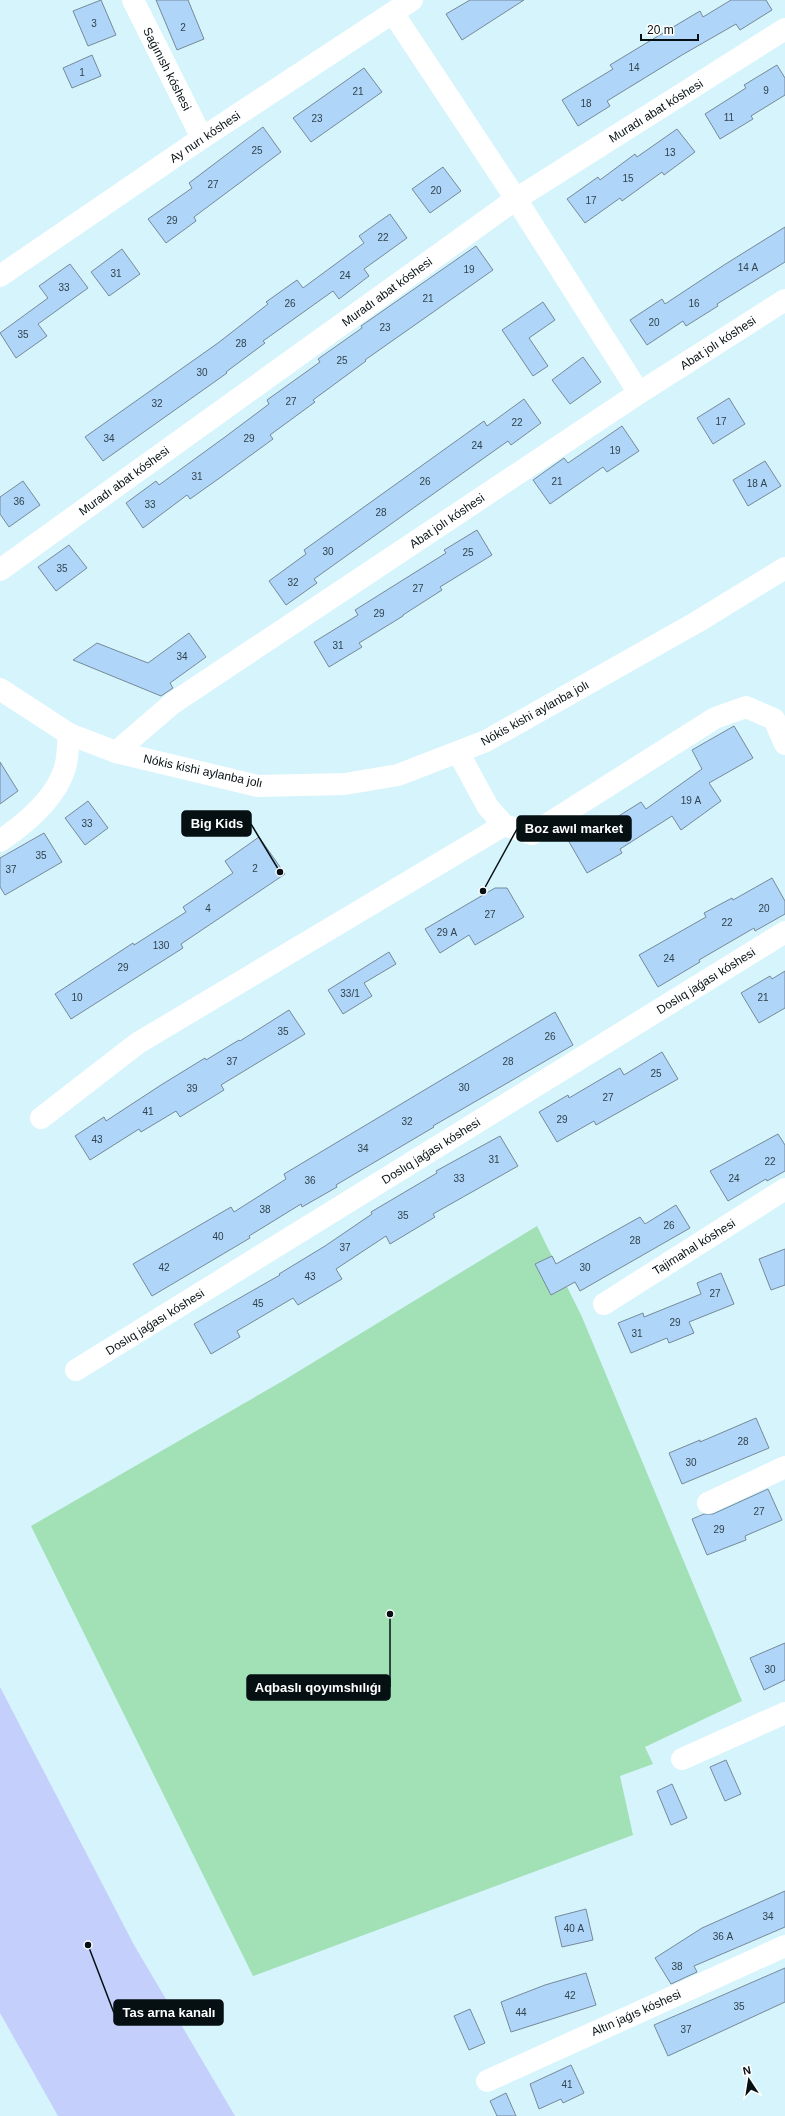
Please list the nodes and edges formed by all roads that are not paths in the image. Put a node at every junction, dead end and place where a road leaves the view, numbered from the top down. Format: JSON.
{"nodes":[{"id":1,"x":132,"y":0,"type":"edge"},
{"id":2,"x":412,"y":0,"type":"edge"},
{"id":3,"x":393,"y":13,"type":"junction"},
{"id":4,"x":785,"y":29,"type":"edge"},
{"id":5,"x":202,"y":138,"type":"junction"},
{"id":6,"x":516,"y":199,"type":"junction"},
{"id":7,"x":0,"y":276,"type":"edge"},
{"id":8,"x":785,"y":300,"type":"edge"},
{"id":9,"x":639,"y":393,"type":"junction"},
{"id":10,"x":785,"y":568,"type":"edge"},
{"id":11,"x":0,"y":570,"type":"edge"},
{"id":12,"x":0,"y":689,"type":"edge"},
{"id":13,"x":70,"y":734,"type":"junction"},
{"id":14,"x":785,"y":744,"type":"edge"},
{"id":15,"x":116,"y":752,"type":"junction"},
{"id":16,"x":458,"y":752,"type":"junction"},
{"id":17,"x":504,"y":825,"type":"junction"},
{"id":18,"x":0,"y":841,"type":"edge"},
{"id":19,"x":785,"y":932,"type":"edge"},
{"id":20,"x":41,"y":1118,"type":"dead end"},
{"id":21,"x":785,"y":1189,"type":"edge"},
{"id":22,"x":604,"y":1304,"type":"dead end"},
{"id":23,"x":76,"y":1370,"type":"dead end"},
{"id":24,"x":785,"y":1467,"type":"edge"},
{"id":25,"x":708,"y":1503,"type":"dead end"},
{"id":26,"x":785,"y":1713,"type":"edge"},
{"id":27,"x":682,"y":1759,"type":"dead end"},
{"id":28,"x":785,"y":1946,"type":"edge"},
{"id":29,"x":487,"y":2081,"type":"dead end"}],
"edges":[{"from":1,"to":5,"type":"street","name":"Saǵınısh kóshesi"},
{"from":2,"to":3,"type":"street","name":"Ay nurı kóshesi"},
{"from":3,"to":5,"type":"street","name":"Ay nurı kóshesi"},
{"from":3,"to":6,"type":"street"},
{"from":4,"to":6,"type":"street","name":"Muradı abat kóshesi"},
{"from":5,"to":7,"type":"street","name":"Ay nurı kóshesi"},
{"from":6,"to":9,"type":"street"},
{"from":6,"to":11,"type":"street","name":"Muradı abat kóshesi"},
{"from":8,"to":9,"type":"street","name":"Abat jolı kóshesi"},
{"from":9,"to":15,"type":"street","name":"Abat jolı kóshesi"},
{"from":10,"to":16,"type":"street","name":"Nókis kishi aylanba jolı"},
{"from":12,"to":13,"type":"street","name":"Nókis kishi aylanba jolı"},
{"from":13,"to":15,"type":"street","name":"Nókis kishi aylanba jolı"},
{"from":13,"to":18,"type":"street"},
{"from":14,"to":17,"type":"street"},
{"from":15,"to":16,"type":"street","name":"Nókis kishi aylanba jolı"},
{"from":16,"to":17,"type":"street"},
{"from":17,"to":20,"type":"street"},
{"from":19,"to":23,"type":"street","name":"Doslıq jaǵası kóshesi"},
{"from":21,"to":22,"type":"street","name":"Tajimahal kóshesi"},
{"from":24,"to":25,"type":"street"},
{"from":26,"to":27,"type":"street"},
{"from":28,"to":29,"type":"street","name":"Altın jaǵıs kóshesi"}]}
